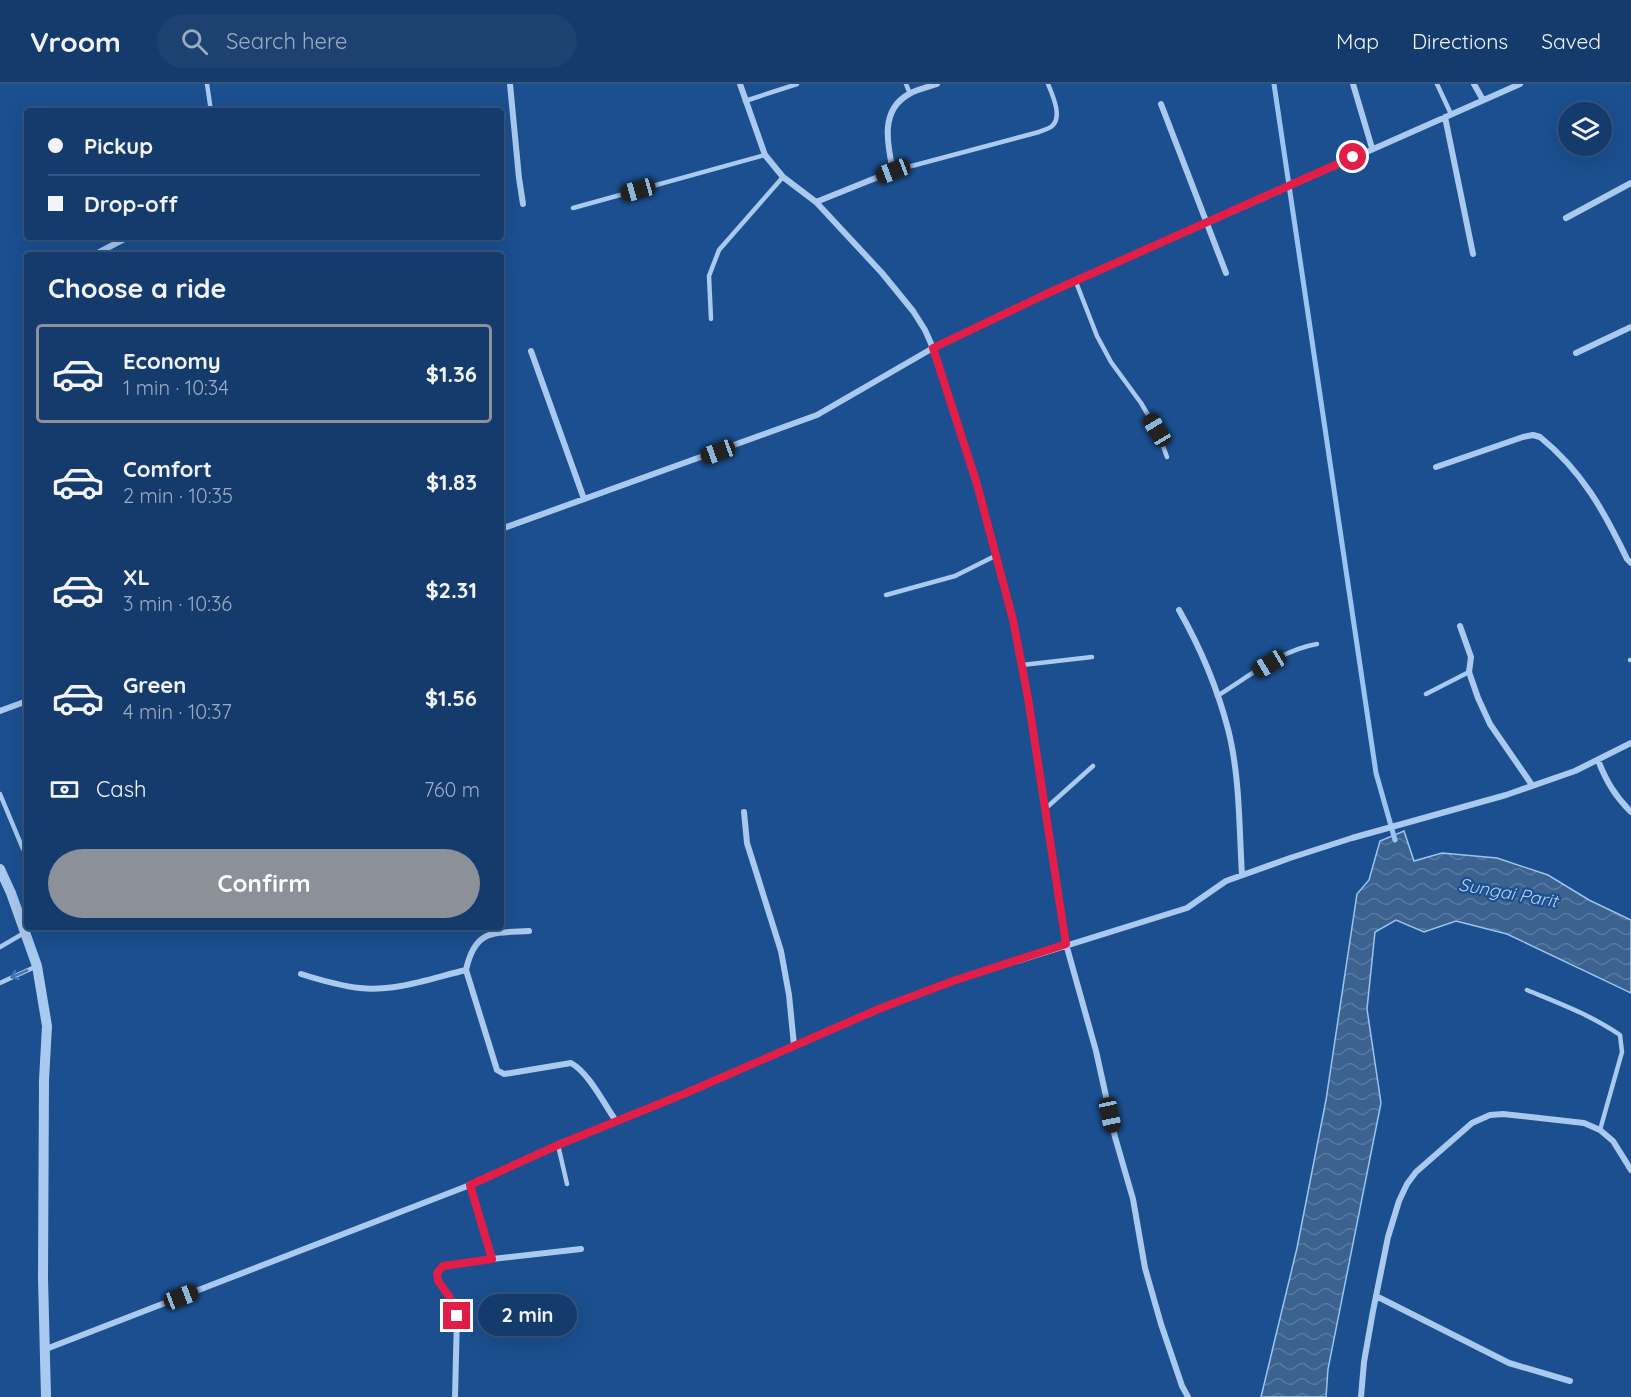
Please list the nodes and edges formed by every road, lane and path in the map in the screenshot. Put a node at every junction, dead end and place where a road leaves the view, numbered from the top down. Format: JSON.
{"nodes":[{"id":1,"x":207,"y":84,"type":"edge"},
{"id":2,"x":510,"y":84,"type":"edge"},
{"id":3,"x":740,"y":84,"type":"edge"},
{"id":4,"x":797,"y":84,"type":"edge"},
{"id":5,"x":906,"y":84,"type":"edge"},
{"id":6,"x":937,"y":84,"type":"edge"},
{"id":7,"x":1048,"y":84,"type":"edge"},
{"id":8,"x":1353,"y":84,"type":"edge"},
{"id":9,"x":1437,"y":84,"type":"edge"},
{"id":10,"x":1474,"y":84,"type":"edge"},
{"id":11,"x":1520,"y":84,"type":"edge"},
{"id":12,"x":910,"y":94,"type":"junction"},
{"id":13,"x":1483,"y":100,"type":"junction"},
{"id":14,"x":745,"y":101,"type":"junction"},
{"id":15,"x":1161,"y":104,"type":"dead end"},
{"id":16,"x":211,"y":108,"type":"edge"},
{"id":17,"x":1448,"y":115,"type":"junction"},
{"id":18,"x":1372,"y":148,"type":"junction"},
{"id":19,"x":765,"y":155,"type":"junction"},
{"id":20,"x":893,"y":171,"type":"junction"},
{"id":21,"x":783,"y":177,"type":"junction"},
{"id":22,"x":1631,"y":183,"type":"edge"},
{"id":23,"x":816,"y":202,"type":"junction"},
{"id":24,"x":523,"y":204,"type":"dead end"},
{"id":25,"x":573,"y":208,"type":"dead end"},
{"id":26,"x":1566,"y":218,"type":"dead end"},
{"id":27,"x":1207,"y":222,"type":"junction"},
{"id":28,"x":122,"y":240,"type":"edge"},
{"id":29,"x":100,"y":252,"type":"edge"},
{"id":30,"x":1473,"y":254,"type":"dead end"},
{"id":31,"x":1226,"y":273,"type":"dead end"},
{"id":32,"x":1076,"y":282,"type":"junction"},
{"id":33,"x":711,"y":319,"type":"dead end"},
{"id":34,"x":1631,"y":327,"type":"edge"},
{"id":35,"x":933,"y":348,"type":"junction"},
{"id":36,"x":531,"y":351,"type":"dead end"},
{"id":37,"x":1576,"y":353,"type":"dead end"},
{"id":38,"x":1167,"y":457,"type":"dead end"},
{"id":39,"x":1436,"y":467,"type":"dead end"},
{"id":40,"x":584,"y":499,"type":"junction"},
{"id":41,"x":504,"y":529,"type":"edge"},
{"id":42,"x":995,"y":556,"type":"junction"},
{"id":43,"x":1631,"y":564,"type":"edge"},
{"id":44,"x":886,"y":595,"type":"dead end"},
{"id":45,"x":1179,"y":610,"type":"dead end"},
{"id":46,"x":1460,"y":626,"type":"dead end"},
{"id":47,"x":1317,"y":644,"type":"dead end"},
{"id":48,"x":1092,"y":657,"type":"dead end"},
{"id":49,"x":1023,"y":666,"type":"junction"},
{"id":50,"x":1469,"y":672,"type":"junction"},
{"id":51,"x":1426,"y":694,"type":"dead end"},
{"id":52,"x":1217,"y":696,"type":"junction"},
{"id":53,"x":24,"y":702,"type":"edge"},
{"id":54,"x":0,"y":711,"type":"edge"},
{"id":55,"x":1631,"y":743,"type":"edge"},
{"id":56,"x":1598,"y":760,"type":"junction"},
{"id":57,"x":1093,"y":766,"type":"dead end"},
{"id":58,"x":1532,"y":784,"type":"junction"},
{"id":59,"x":0,"y":794,"type":"edge"},
{"id":60,"x":1045,"y":809,"type":"junction"},
{"id":61,"x":744,"y":812,"type":"dead end"},
{"id":62,"x":1631,"y":812,"type":"edge"},
{"id":63,"x":23,"y":849,"type":"dead end"},
{"id":64,"x":0,"y":869,"type":"edge"},
{"id":65,"x":1242,"y":875,"type":"junction"},
{"id":66,"x":529,"y":931,"type":"dead end"},
{"id":67,"x":24,"y":933,"type":"junction"},
{"id":68,"x":1066,"y":944,"type":"junction"},
{"id":69,"x":0,"y":947,"type":"edge"},
{"id":70,"x":37,"y":966,"type":"junction"},
{"id":71,"x":466,"y":970,"type":"junction"},
{"id":72,"x":301,"y":974,"type":"dead end"},
{"id":73,"x":0,"y":983,"type":"edge"},
{"id":74,"x":1527,"y":990,"type":"dead end"},
{"id":75,"x":794,"y":1046,"type":"junction"},
{"id":76,"x":616,"y":1121,"type":"junction"},
{"id":77,"x":1600,"y":1130,"type":"junction"},
{"id":78,"x":558,"y":1145,"type":"junction"},
{"id":79,"x":1631,"y":1170,"type":"edge"},
{"id":80,"x":567,"y":1184,"type":"dead end"},
{"id":81,"x":470,"y":1185,"type":"junction"},
{"id":82,"x":581,"y":1249,"type":"dead end"},
{"id":83,"x":492,"y":1259,"type":"junction"},
{"id":84,"x":1376,"y":1296,"type":"junction"},
{"id":85,"x":46,"y":1349,"type":"junction"},
{"id":86,"x":1570,"y":1381,"type":"dead end"},
{"id":87,"x":46,"y":1397,"type":"edge"},
{"id":88,"x":455,"y":1397,"type":"edge"},
{"id":89,"x":1188,"y":1397,"type":"edge"},
{"id":90,"x":1361,"y":1397,"type":"edge"}],
"edges":[{"from":1,"to":16,"type":"lane"},
{"from":2,"to":24,"type":"street"},
{"from":3,"to":14,"type":"street"},
{"from":4,"to":14,"type":"lane"},
{"from":5,"to":12,"type":"lane"},
{"from":6,"to":12,"type":"street"},
{"from":7,"to":20,"type":"lane"},
{"from":8,"to":18,"type":"street"},
{"from":9,"to":17,"type":"lane"},
{"from":10,"to":13,"type":"street"},
{"from":11,"to":13,"type":"street"},
{"from":12,"to":20,"type":"street"},
{"from":13,"to":17,"type":"street"},
{"from":14,"to":19,"type":"street"},
{"from":15,"to":27,"type":"street"},
{"from":17,"to":18,"type":"street"},
{"from":17,"to":30,"type":"street"},
{"from":18,"to":27,"type":"street"},
{"from":19,"to":21,"type":"street"},
{"from":19,"to":25,"type":"lane"},
{"from":20,"to":23,"type":"street"},
{"from":21,"to":23,"type":"street"},
{"from":21,"to":33,"type":"lane"},
{"from":22,"to":26,"type":"street"},
{"from":23,"to":35,"type":"street"},
{"from":27,"to":31,"type":"street"},
{"from":27,"to":32,"type":"street"},
{"from":28,"to":29,"type":"street"},
{"from":32,"to":35,"type":"street"},
{"from":32,"to":38,"type":"lane"},
{"from":34,"to":37,"type":"street"},
{"from":35,"to":40,"type":"street"},
{"from":35,"to":42,"type":"street"},
{"from":36,"to":40,"type":"street"},
{"from":39,"to":43,"type":"street"},
{"from":40,"to":41,"type":"street"},
{"from":42,"to":44,"type":"lane"},
{"from":42,"to":49,"type":"street"},
{"from":45,"to":52,"type":"street"},
{"from":46,"to":50,"type":"street"},
{"from":47,"to":52,"type":"lane"},
{"from":48,"to":49,"type":"lane"},
{"from":49,"to":60,"type":"street"},
{"from":50,"to":51,"type":"lane"},
{"from":50,"to":58,"type":"street"},
{"from":52,"to":65,"type":"street"},
{"from":53,"to":54,"type":"street"},
{"from":55,"to":56,"type":"street"},
{"from":56,"to":58,"type":"street"},
{"from":56,"to":62,"type":"street"},
{"from":57,"to":60,"type":"lane"},
{"from":58,"to":65,"type":"street"},
{"from":59,"to":63,"type":"lane"},
{"from":60,"to":68,"type":"street"},
{"from":61,"to":75,"type":"street"},
{"from":64,"to":67,"type":"street"},
{"from":65,"to":68,"type":"street"},
{"from":66,"to":71,"type":"street"},
{"from":67,"to":69,"type":"lane"},
{"from":67,"to":70,"type":"street"},
{"from":68,"to":75,"type":"street"},
{"from":68,"to":89,"type":"street"},
{"from":70,"to":73,"type":"lane","one_way":true},
{"from":70,"to":85,"type":"street"},
{"from":71,"to":72,"type":"street"},
{"from":71,"to":76,"type":"street"},
{"from":74,"to":77,"type":"lane"},
{"from":75,"to":76,"type":"street"},
{"from":76,"to":78,"type":"street"},
{"from":77,"to":79,"type":"street"},
{"from":77,"to":84,"type":"street"},
{"from":78,"to":80,"type":"lane"},
{"from":78,"to":81,"type":"street"},
{"from":81,"to":83,"type":"street"},
{"from":81,"to":85,"type":"street"},
{"from":82,"to":83,"type":"street"},
{"from":83,"to":88,"type":"street"},
{"from":84,"to":86,"type":"street"},
{"from":84,"to":90,"type":"street"},
{"from":85,"to":87,"type":"street"}]}
